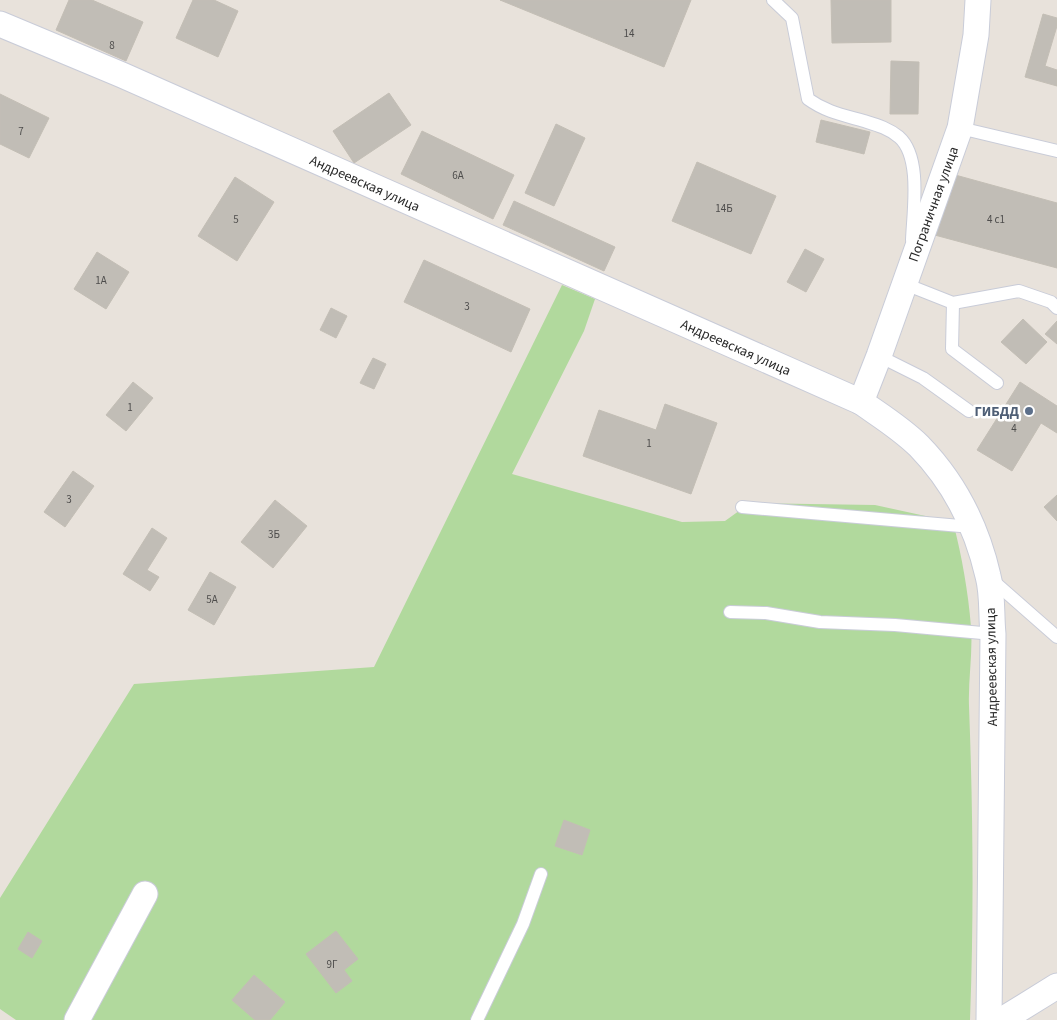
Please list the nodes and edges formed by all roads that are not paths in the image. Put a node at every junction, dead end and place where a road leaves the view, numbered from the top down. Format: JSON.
{"nodes":[{"id":1,"x":773,"y":0,"type":"edge"},
{"id":2,"x":978,"y":0,"type":"edge"},
{"id":3,"x":0,"y":24,"type":"edge"},
{"id":4,"x":960,"y":128,"type":"junction"},
{"id":5,"x":1057,"y":151,"type":"edge"},
{"id":6,"x":912,"y":260,"type":"junction"},
{"id":7,"x":905,"y":284,"type":"junction"},
{"id":8,"x":953,"y":303,"type":"junction"},
{"id":9,"x":1057,"y":308,"type":"edge"},
{"id":10,"x":879,"y":356,"type":"junction"},
{"id":11,"x":997,"y":383,"type":"dead end"},
{"id":12,"x":861,"y":402,"type":"junction"},
{"id":13,"x":969,"y":410,"type":"dead end"},
{"id":14,"x":742,"y":507,"type":"dead end"},
{"id":15,"x":972,"y":527,"type":"junction"},
{"id":16,"x":989,"y":578,"type":"junction"},
{"id":17,"x":730,"y":612,"type":"dead end"},
{"id":18,"x":993,"y":634,"type":"junction"},
{"id":19,"x":1057,"y":637,"type":"edge"},
{"id":20,"x":541,"y":874,"type":"dead end"},
{"id":21,"x":145,"y":894,"type":"dead end"},
{"id":22,"x":1057,"y":986,"type":"edge"},
{"id":23,"x":77,"y":1020,"type":"edge"},
{"id":24,"x":478,"y":1020,"type":"edge"},
{"id":25,"x":989,"y":1020,"type":"edge"},
{"id":26,"x":1002,"y":1020,"type":"edge"}],
"edges":[{"from":1,"to":6,"type":"lane"},
{"from":2,"to":4,"type":"street","name":"Пограничная улица"},
{"from":3,"to":12,"type":"street","name":"Андреевская улица"},
{"from":4,"to":5,"type":"lane"},
{"from":4,"to":6,"type":"street","name":"Пограничная улица"},
{"from":6,"to":7,"type":"street","name":"Пограничная улица"},
{"from":7,"to":8,"type":"lane"},
{"from":7,"to":10,"type":"street","name":"Пограничная улица"},
{"from":8,"to":9,"type":"lane"},
{"from":8,"to":11,"type":"lane"},
{"from":10,"to":12,"type":"street","name":"Пограничная улица"},
{"from":10,"to":13,"type":"lane"},
{"from":12,"to":15,"type":"street","name":"Андреевская улица"},
{"from":14,"to":15,"type":"lane"},
{"from":15,"to":16,"type":"street","name":"Андреевская улица"},
{"from":16,"to":18,"type":"street","name":"Андреевская улица"},
{"from":16,"to":19,"type":"lane"},
{"from":17,"to":18,"type":"lane"},
{"from":18,"to":25,"type":"street","name":"Андреевская улица"},
{"from":20,"to":24,"type":"lane"},
{"from":21,"to":23,"type":"street"},
{"from":22,"to":26,"type":"street"}]}
